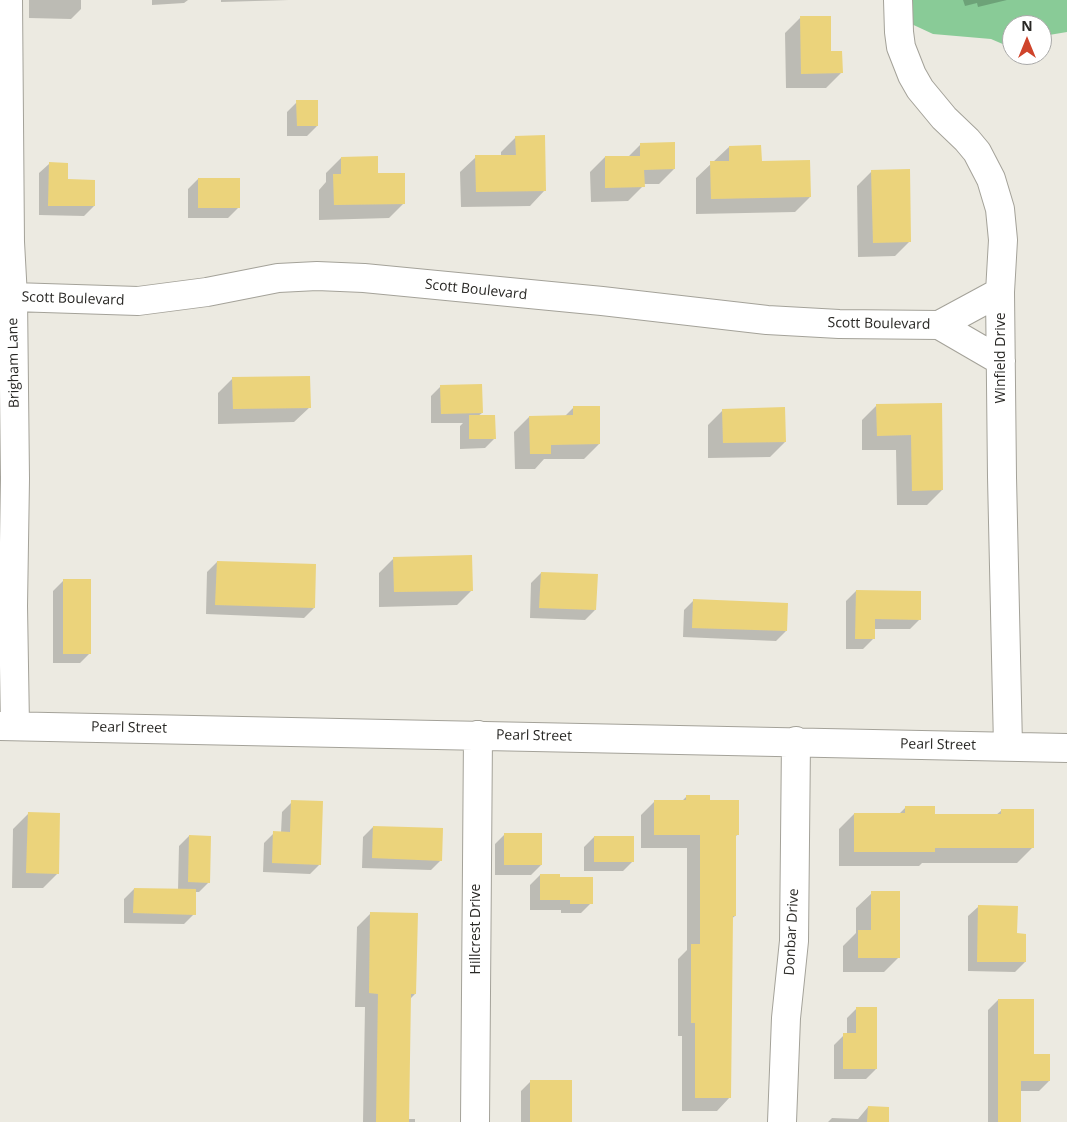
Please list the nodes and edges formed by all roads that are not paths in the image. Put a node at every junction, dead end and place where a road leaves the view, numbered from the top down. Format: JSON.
{"nodes":[{"id":1,"x":8,"y":0,"type":"edge"},
{"id":2,"x":898,"y":0,"type":"edge"},
{"id":3,"x":5,"y":242,"type":"edge"},
{"id":4,"x":1000,"y":292,"type":"junction"},
{"id":5,"x":13,"y":297,"type":"junction"},
{"id":6,"x":940,"y":324,"type":"junction"},
{"id":7,"x":1001,"y":361,"type":"junction"},
{"id":8,"x":7,"y":478,"type":"edge"},
{"id":9,"x":7,"y":726,"type":"edge"},
{"id":10,"x":478,"y":735,"type":"junction"},
{"id":11,"x":796,"y":741,"type":"junction"},
{"id":12,"x":1008,"y":746,"type":"junction"},
{"id":13,"x":1067,"y":748,"type":"edge"},
{"id":14,"x":475,"y":1122,"type":"edge"},
{"id":15,"x":782,"y":1122,"type":"edge"}],
"edges":[{"from":1,"to":3,"type":"street","name":"Brigham Lane"},
{"from":2,"to":4,"type":"street","name":"Winfield Drive"},
{"from":3,"to":5,"type":"street","name":"Brigham Lane"},
{"from":4,"to":6,"type":"street","name":"Scott Boulevard"},
{"from":4,"to":7,"type":"street","name":"Winfield Drive"},
{"from":5,"to":6,"type":"street","name":"Scott Boulevard"},
{"from":5,"to":8,"type":"street","name":"Brigham Lane"},
{"from":6,"to":7,"type":"street","name":"Scott Boulevard"},
{"from":7,"to":12,"type":"street","name":"Winfield Drive"},
{"from":8,"to":9,"type":"street","name":"Brigham Lane"},
{"from":9,"to":10,"type":"street","name":"Pearl Street"},
{"from":10,"to":11,"type":"street","name":"Pearl Street"},
{"from":10,"to":14,"type":"street","name":"Hillcrest Drive"},
{"from":11,"to":12,"type":"street","name":"Pearl Street"},
{"from":11,"to":15,"type":"street","name":"Donbar Drive"},
{"from":12,"to":13,"type":"street","name":"Pearl Street"}]}
